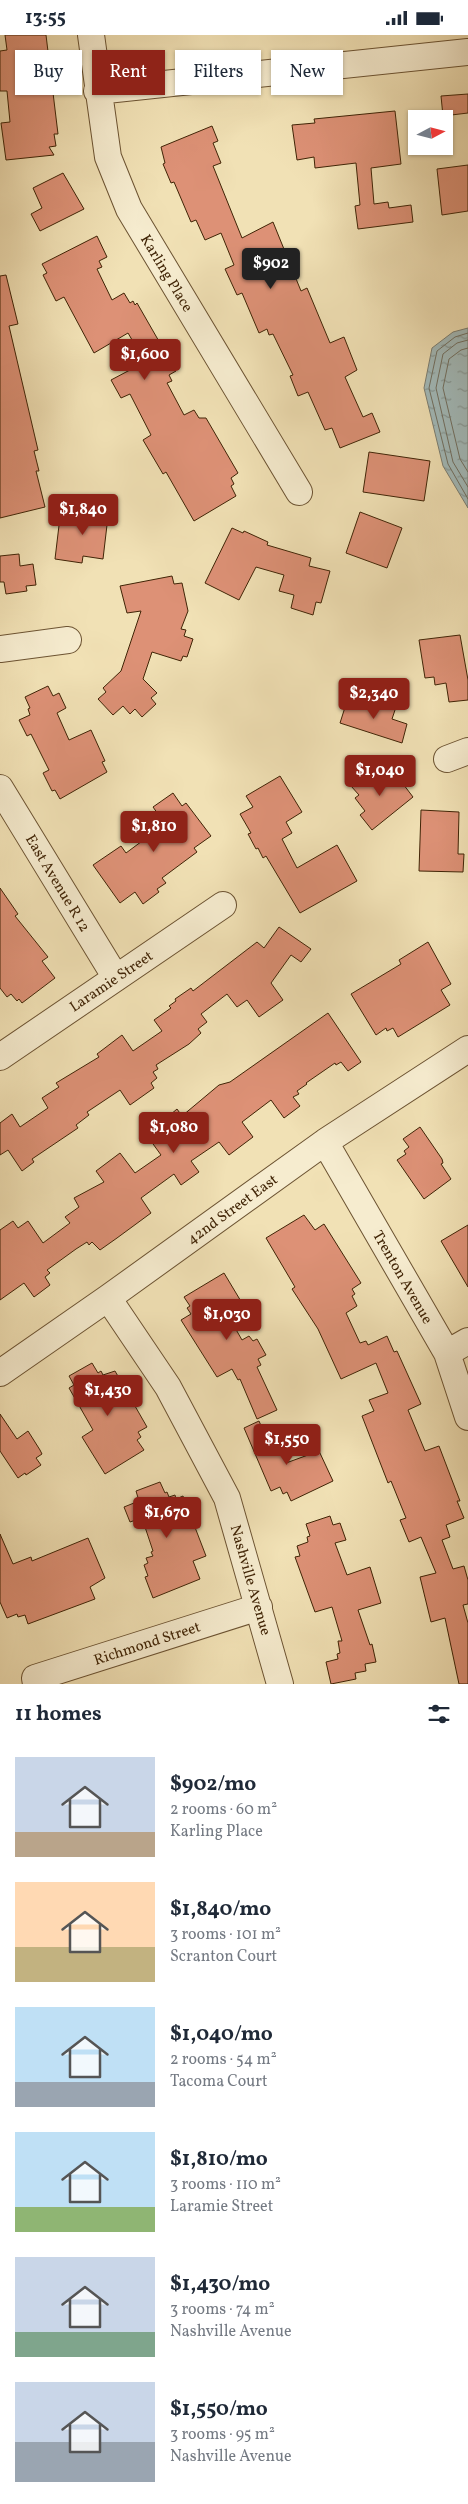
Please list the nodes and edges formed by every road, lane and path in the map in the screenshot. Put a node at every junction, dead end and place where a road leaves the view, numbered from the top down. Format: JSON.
{"nodes":[{"id":1,"x":91,"y":35,"type":"edge"},
{"id":2,"x":93,"y":50,"type":"edge"},
{"id":3,"x":468,"y":51,"type":"edge"},
{"id":4,"x":165,"y":84,"type":"edge"},
{"id":5,"x":98,"y":95,"type":"edge"},
{"id":6,"x":298,"y":492,"type":"dead end"},
{"id":7,"x":68,"y":640,"type":"dead end"},
{"id":8,"x":0,"y":649,"type":"edge"},
{"id":9,"x":0,"y":788,"type":"edge"},
{"id":10,"x":223,"y":905,"type":"dead end"},
{"id":11,"x":116,"y":978,"type":"junction"},
{"id":12,"x":468,"y":1049,"type":"edge"},
{"id":13,"x":0,"y":1057,"type":"edge"},
{"id":14,"x":325,"y":1142,"type":"junction"},
{"id":15,"x":108,"y":1298,"type":"junction"},
{"id":16,"x":458,"y":1347,"type":"edge"},
{"id":17,"x":0,"y":1373,"type":"edge"},
{"id":18,"x":468,"y":1417,"type":"edge"},
{"id":19,"x":259,"y":1607,"type":"junction"},
{"id":20,"x":35,"y":1681,"type":"edge"},
{"id":21,"x":280,"y":1684,"type":"edge"}],
"edges":[{"from":1,"to":2,"type":"street","name":"Karling Place"},
{"from":3,"to":4,"type":"street"},
{"from":5,"to":6,"type":"street","name":"Karling Place"},
{"from":7,"to":8,"type":"street"},
{"from":9,"to":11,"type":"street","name":"East Avenue R 12"},
{"from":10,"to":11,"type":"street","name":"Laramie Street"},
{"from":11,"to":13,"type":"street","name":"Laramie Street"},
{"from":12,"to":14,"type":"street","name":"42nd Street East"},
{"from":14,"to":15,"type":"street","name":"42nd Street East"},
{"from":14,"to":16,"type":"street","name":"Trenton Avenue"},
{"from":15,"to":17,"type":"street","name":"42nd Street East"},
{"from":15,"to":19,"type":"street","name":"Nashville Avenue"},
{"from":16,"to":18,"type":"street","name":"Trenton Avenue"},
{"from":19,"to":20,"type":"street","name":"Richmond Street"},
{"from":19,"to":21,"type":"street","name":"Nashville Avenue"}]}
